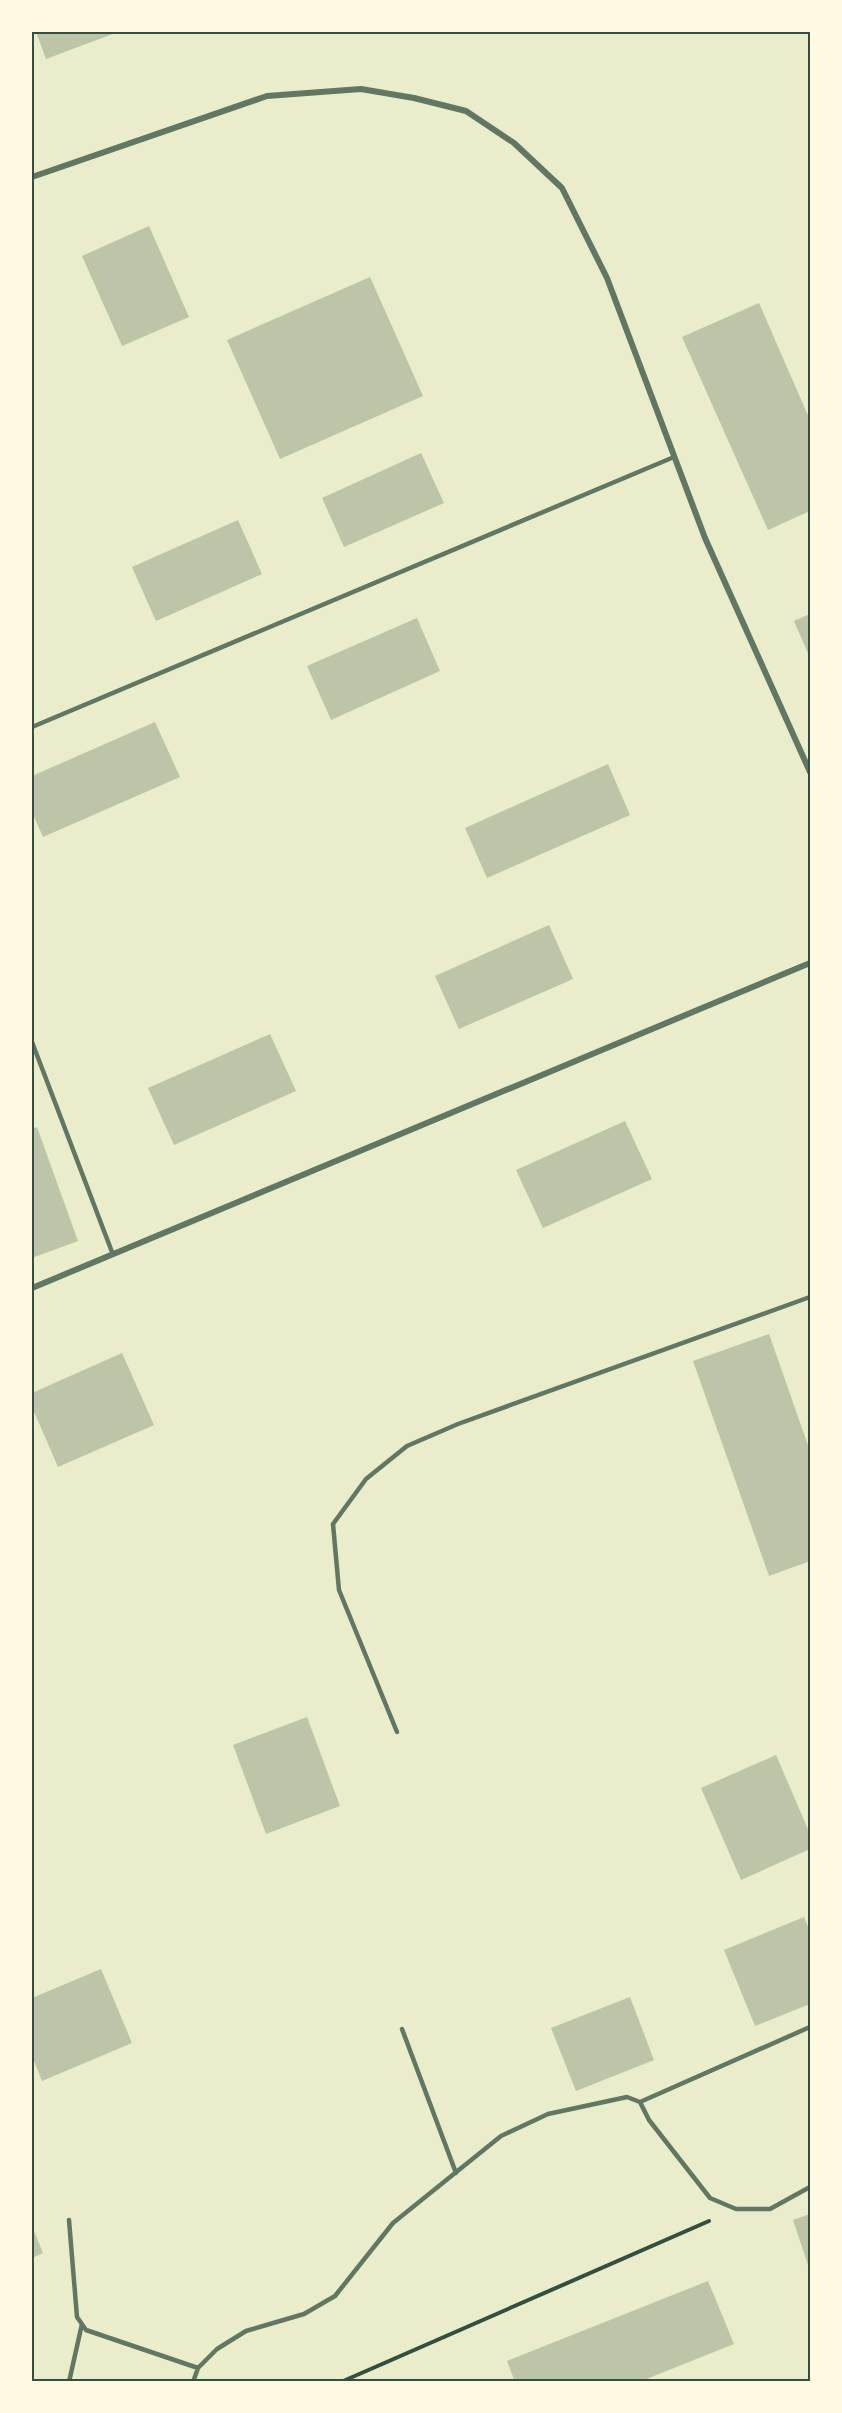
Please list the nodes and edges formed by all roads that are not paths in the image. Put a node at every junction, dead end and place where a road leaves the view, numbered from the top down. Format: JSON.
{"nodes":[{"id":1,"x":32,"y":177,"type":"edge"},
{"id":2,"x":674,"y":457,"type":"junction"},
{"id":3,"x":32,"y":727,"type":"edge"},
{"id":4,"x":810,"y":772,"type":"edge"},
{"id":5,"x":810,"y":963,"type":"edge"},
{"id":6,"x":32,"y":1042,"type":"edge"},
{"id":7,"x":111,"y":1252,"type":"junction"},
{"id":8,"x":32,"y":1287,"type":"edge"},
{"id":9,"x":810,"y":1297,"type":"edge"},
{"id":10,"x":398,"y":1732,"type":"dead end"},
{"id":11,"x":810,"y":2027,"type":"edge"},
{"id":12,"x":402,"y":2029,"type":"dead end"},
{"id":13,"x":640,"y":2102,"type":"junction"},
{"id":14,"x":456,"y":2173,"type":"junction"},
{"id":15,"x":810,"y":2187,"type":"edge"},
{"id":16,"x":69,"y":2220,"type":"dead end"},
{"id":17,"x":82,"y":2324,"type":"junction"},
{"id":18,"x":198,"y":2368,"type":"junction"},
{"id":19,"x":69,"y":2382,"type":"edge"},
{"id":20,"x":193,"y":2382,"type":"edge"}],
"edges":[{"from":1,"to":2,"type":"street"},
{"from":2,"to":3,"type":"lane"},
{"from":2,"to":4,"type":"street"},
{"from":5,"to":7,"type":"street"},
{"from":6,"to":7,"type":"lane"},
{"from":7,"to":8,"type":"street"},
{"from":9,"to":10,"type":"lane"},
{"from":11,"to":13,"type":"lane"},
{"from":12,"to":14,"type":"lane"},
{"from":13,"to":14,"type":"lane"},
{"from":13,"to":15,"type":"lane"},
{"from":14,"to":18,"type":"lane"},
{"from":16,"to":17,"type":"lane"},
{"from":17,"to":18,"type":"lane"},
{"from":17,"to":19,"type":"lane"},
{"from":18,"to":20,"type":"lane"}]}
